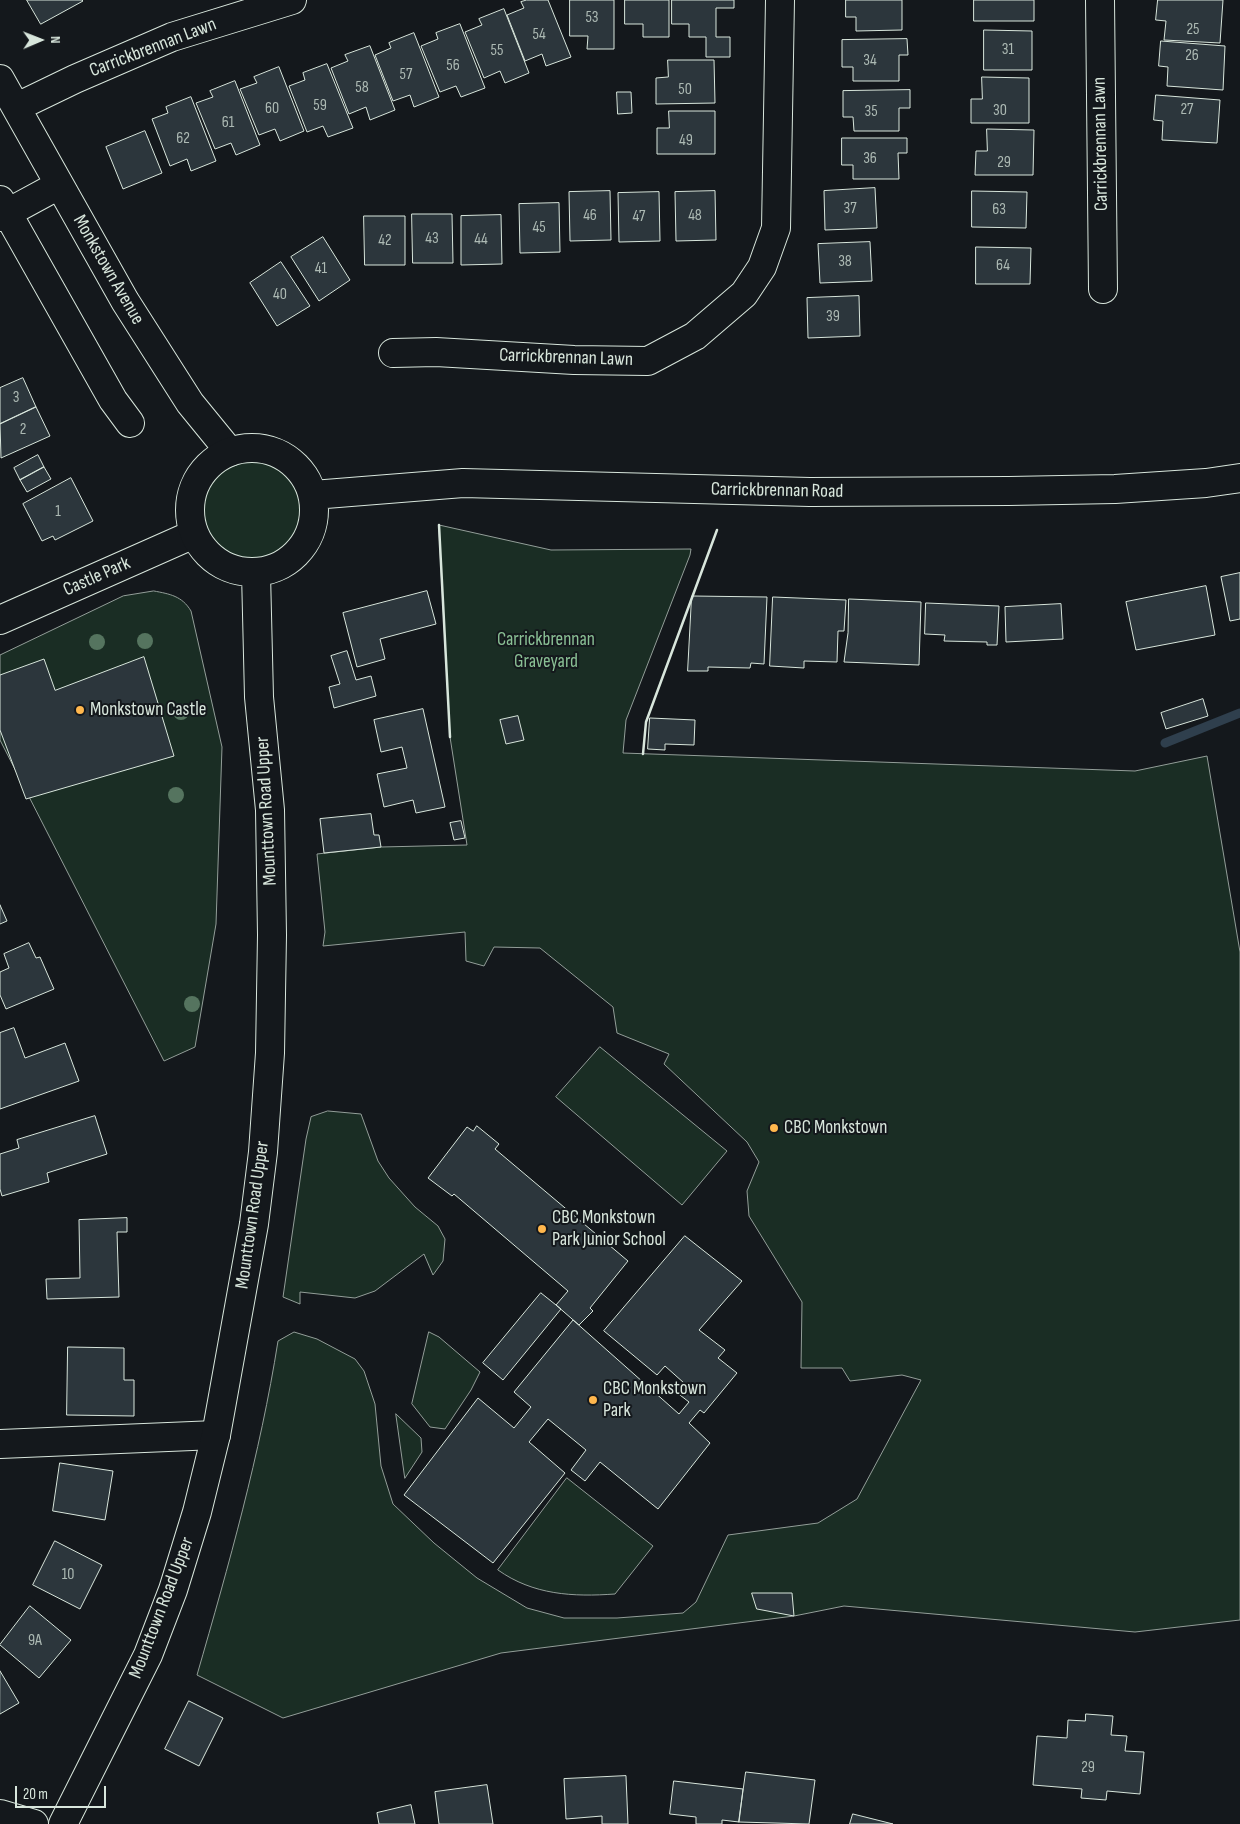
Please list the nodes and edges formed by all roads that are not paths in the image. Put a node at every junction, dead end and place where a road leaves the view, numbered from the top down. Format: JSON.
{"nodes":[{"id":1,"x":292,"y":0,"type":"edge"},
{"id":2,"x":780,"y":0,"type":"edge"},
{"id":3,"x":1100,"y":0,"type":"edge"},
{"id":4,"x":0,"y":79,"type":"edge"},
{"id":5,"x":17,"y":107,"type":"junction"},
{"id":6,"x":59,"y":185,"type":"junction"},
{"id":7,"x":3,"y":210,"type":"edge"},
{"id":8,"x":1103,"y":289,"type":"dead end"},
{"id":9,"x":393,"y":353,"type":"dead end"},
{"id":10,"x":130,"y":423,"type":"dead end"},
{"id":11,"x":230,"y":452,"type":"junction"},
{"id":12,"x":1240,"y":478,"type":"edge"},
{"id":13,"x":313,"y":495,"type":"junction"},
{"id":14,"x":194,"y":534,"type":"junction"},
{"id":15,"x":256,"y":573,"type":"junction"},
{"id":16,"x":0,"y":620,"type":"edge"},
{"id":17,"x":216,"y":1435,"type":"junction"},
{"id":18,"x":0,"y":1444,"type":"edge"},
{"id":19,"x":0,"y":1814,"type":"edge"},
{"id":20,"x":34,"y":1824,"type":"edge"},
{"id":21,"x":63,"y":1824,"type":"edge"}],
"edges":[{"from":1,"to":5,"type":"main road","name":"Carrickbrennan Lawn"},
{"from":2,"to":9,"type":"main road","name":"Carrickbrennan Lawn"},
{"from":3,"to":8,"type":"main road","name":"Carrickbrennan Lawn"},
{"from":4,"to":5,"type":"main road","name":"Monkstown Avenue"},
{"from":5,"to":6,"type":"main road","name":"Monkstown Avenue"},
{"from":6,"to":7,"type":"main road"},
{"from":6,"to":11,"type":"main road","name":"Monkstown Avenue"},
{"from":7,"to":10,"type":"main road"},
{"from":11,"to":13,"type":"main road"},
{"from":11,"to":14,"type":"main road"},
{"from":12,"to":13,"type":"main road","name":"Carrickbrennan Road"},
{"from":13,"to":15,"type":"main road"},
{"from":14,"to":15,"type":"main road"},
{"from":14,"to":16,"type":"main road","name":"Castle Park"},
{"from":15,"to":17,"type":"main road","name":"Mounttown Road Upper"},
{"from":17,"to":18,"type":"main road"},
{"from":17,"to":21,"type":"main road","name":"Mounttown Road Upper"},
{"from":19,"to":20,"type":"main road"}]}
